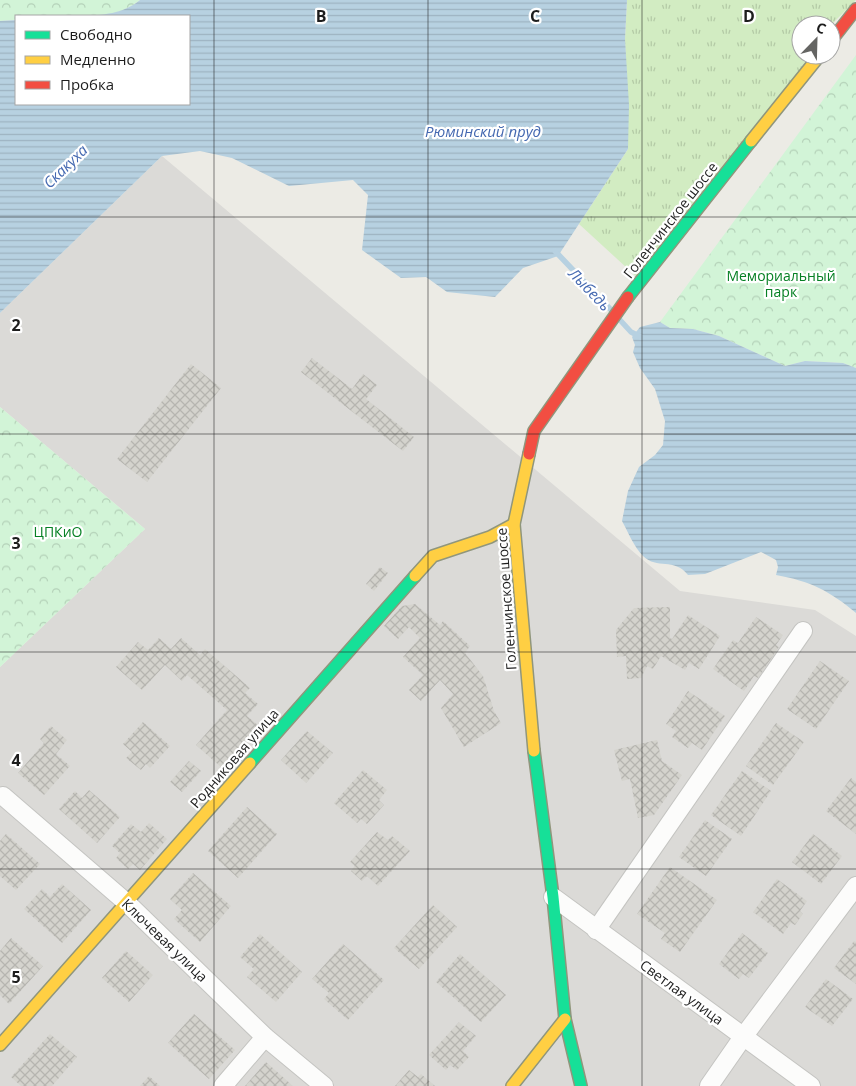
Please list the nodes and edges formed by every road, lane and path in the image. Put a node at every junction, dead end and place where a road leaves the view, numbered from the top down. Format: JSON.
{"nodes":[{"id":1,"x":856,"y":9,"type":"edge"},
{"id":2,"x":841,"y":28,"type":"edge"},
{"id":3,"x":812,"y":65,"type":"edge"},
{"id":4,"x":514,"y":524,"type":"junction"},
{"id":5,"x":803,"y":632,"type":"dead end"},
{"id":6,"x":3,"y":796,"type":"dead end"},
{"id":7,"x":856,"y":886,"type":"edge"},
{"id":8,"x":553,"y":897,"type":"junction"},
{"id":9,"x":127,"y":902,"type":"junction"},
{"id":10,"x":596,"y":930,"type":"junction"},
{"id":11,"x":565,"y":1019,"type":"junction"},
{"id":12,"x":265,"y":1037,"type":"junction"},
{"id":13,"x":743,"y":1037,"type":"junction"},
{"id":14,"x":0,"y":1045,"type":"edge"},
{"id":15,"x":223,"y":1086,"type":"edge"},
{"id":16,"x":324,"y":1086,"type":"edge"},
{"id":17,"x":512,"y":1086,"type":"edge"},
{"id":18,"x":582,"y":1086,"type":"edge"},
{"id":19,"x":710,"y":1086,"type":"edge"},
{"id":20,"x":811,"y":1086,"type":"edge"}],
"edges":[{"from":1,"to":2,"type":"street"},
{"from":3,"to":4,"type":"street","name":"Голенчинское шоссе"},
{"from":4,"to":8,"type":"street","name":"Голенчинское шоссе"},
{"from":4,"to":9,"type":"street","name":"Родниковая улица"},
{"from":5,"to":10,"type":"street"},
{"from":6,"to":9,"type":"street","name":"Ключевая улица"},
{"from":7,"to":13,"type":"street"},
{"from":8,"to":10,"type":"street","name":"Светлая улица"},
{"from":8,"to":11,"type":"street","name":"Голенчинское шоссе"},
{"from":9,"to":12,"type":"street","name":"Ключевая улица"},
{"from":9,"to":14,"type":"street","name":"Родниковая улица"},
{"from":10,"to":13,"type":"street","name":"Светлая улица"},
{"from":11,"to":17,"type":"street"},
{"from":11,"to":18,"type":"street","name":"Голенчинское шоссе"},
{"from":12,"to":15,"type":"street"},
{"from":12,"to":16,"type":"street","name":"Ключевая улица"},
{"from":13,"to":19,"type":"street"},
{"from":13,"to":20,"type":"street","name":"Светлая улица"}]}
